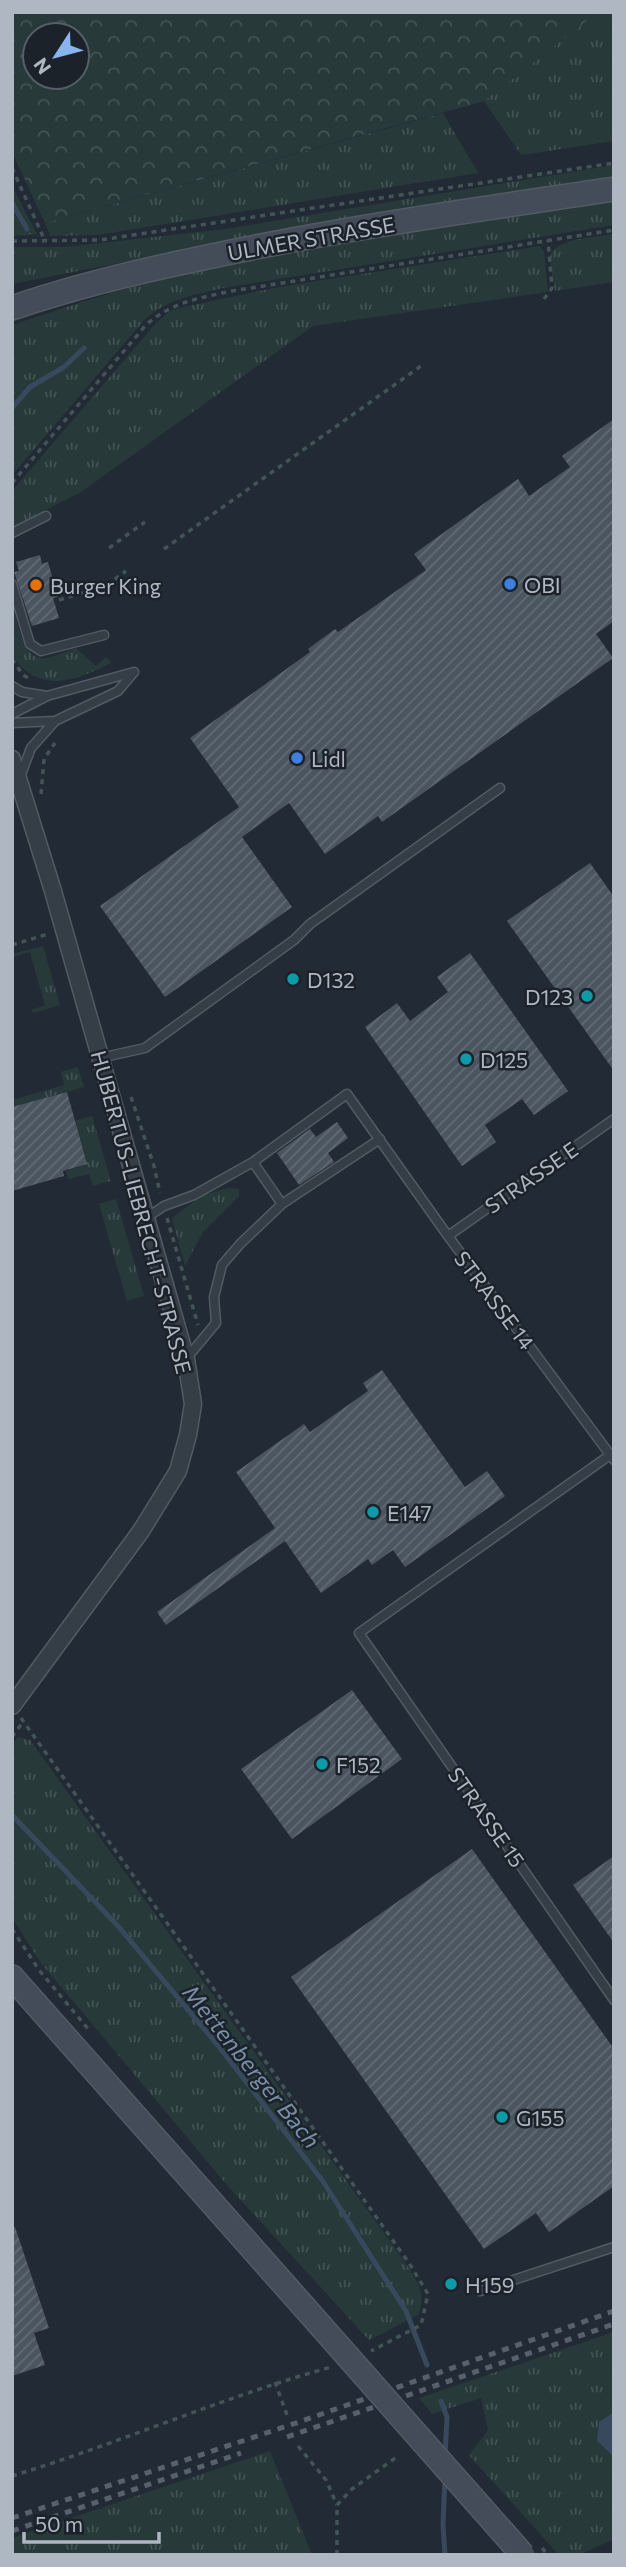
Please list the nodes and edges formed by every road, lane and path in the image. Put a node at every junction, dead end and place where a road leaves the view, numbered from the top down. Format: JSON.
{"nodes":[{"id":1,"x":614,"y":163,"type":"edge"},
{"id":2,"x":12,"y":168,"type":"edge"},
{"id":3,"x":614,"y":189,"type":"edge"},
{"id":4,"x":614,"y":230,"type":"edge"},
{"id":5,"x":548,"y":240,"type":"junction"},
{"id":6,"x":12,"y":241,"type":"edge"},
{"id":7,"x":45,"y":241,"type":"junction"},
{"id":8,"x":544,"y":299,"type":"dead end"},
{"id":9,"x":18,"y":304,"type":"edge"},
{"id":10,"x":421,"y":366,"type":"dead end"},
{"id":11,"x":12,"y":484,"type":"edge"},
{"id":12,"x":46,"y":516,"type":"dead end"},
{"id":13,"x":145,"y":522,"type":"dead end"},
{"id":14,"x":12,"y":533,"type":"edge"},
{"id":15,"x":109,"y":548,"type":"dead end"},
{"id":16,"x":164,"y":549,"type":"dead end"},
{"id":17,"x":126,"y":571,"type":"dead end"},
{"id":18,"x":12,"y":584,"type":"edge"},
{"id":19,"x":60,"y":600,"type":"dead end"},
{"id":20,"x":104,"y":635,"type":"dead end"},
{"id":21,"x":12,"y":686,"type":"edge"},
{"id":22,"x":47,"y":696,"type":"junction"},
{"id":23,"x":12,"y":714,"type":"edge"},
{"id":24,"x":55,"y":721,"type":"junction"},
{"id":25,"x":12,"y":723,"type":"edge"},
{"id":26,"x":12,"y":759,"type":"edge"},
{"id":27,"x":19,"y":780,"type":"junction"},
{"id":28,"x":500,"y":788,"type":"dead end"},
{"id":29,"x":63,"y":929,"type":"junction"},
{"id":30,"x":12,"y":945,"type":"edge"},
{"id":31,"x":100,"y":1058,"type":"junction"},
{"id":32,"x":129,"y":1091,"type":"dead end"},
{"id":33,"x":614,"y":1119,"type":"edge"},
{"id":34,"x":380,"y":1139,"type":"junction"},
{"id":35,"x":253,"y":1162,"type":"junction"},
{"id":36,"x":282,"y":1204,"type":"junction"},
{"id":37,"x":164,"y":1206,"type":"junction"},
{"id":38,"x":145,"y":1219,"type":"junction"},
{"id":39,"x":448,"y":1236,"type":"junction"},
{"id":40,"x":200,"y":1342,"type":"junction"},
{"id":41,"x":186,"y":1359,"type":"junction"},
{"id":42,"x":612,"y":1458,"type":"edge"},
{"id":43,"x":12,"y":1706,"type":"edge"},
{"id":44,"x":31,"y":1711,"type":"dead end"},
{"id":45,"x":24,"y":1721,"type":"junction"},
{"id":46,"x":12,"y":1737,"type":"edge"},
{"id":47,"x":12,"y":1977,"type":"edge"},
{"id":48,"x":614,"y":2000,"type":"edge"},
{"id":49,"x":614,"y":2247,"type":"edge"},
{"id":50,"x":480,"y":2291,"type":"dead end"},
{"id":51,"x":405,"y":2333,"type":"dead end"},
{"id":52,"x":286,"y":2415,"type":"dead end"},
{"id":53,"x":298,"y":2446,"type":"dead end"},
{"id":54,"x":398,"y":2456,"type":"dead end"},
{"id":55,"x":12,"y":2476,"type":"edge"},
{"id":56,"x":337,"y":2505,"type":"junction"},
{"id":57,"x":337,"y":2555,"type":"edge"},
{"id":58,"x":523,"y":2555,"type":"edge"}],
"edges":[{"from":1,"to":7,"type":"path"},
{"from":2,"to":7,"type":"path"},
{"from":3,"to":9,"type":"main road","name":"ULMER STRASSE"},
{"from":4,"to":5,"type":"path"},
{"from":5,"to":8,"type":"path"},
{"from":5,"to":11,"type":"path"},
{"from":6,"to":7,"type":"path"},
{"from":10,"to":16,"type":"path"},
{"from":12,"to":14,"type":"lane"},
{"from":13,"to":15,"type":"path"},
{"from":17,"to":19,"type":"path"},
{"from":18,"to":20,"type":"lane"},
{"from":21,"to":22,"type":"lane"},
{"from":22,"to":23,"type":"lane"},
{"from":22,"to":24,"type":"lane"},
{"from":24,"to":25,"type":"lane"},
{"from":24,"to":27,"type":"lane"},
{"from":26,"to":27,"type":"street","name":"HUBERTUS-LIEBRECHT-STRASSE"},
{"from":27,"to":29,"type":"street","name":"HUBERTUS-LIEBRECHT-STRASSE"},
{"from":28,"to":31,"type":"lane"},
{"from":29,"to":30,"type":"path"},
{"from":29,"to":31,"type":"street","name":"HUBERTUS-LIEBRECHT-STRASSE"},
{"from":31,"to":38,"type":"street","name":"HUBERTUS-LIEBRECHT-STRASSE"},
{"from":32,"to":37,"type":"path"},
{"from":33,"to":39,"type":"lane","name":"STRASSE E"},
{"from":34,"to":35,"type":"lane","name":"STRASSE 14"},
{"from":34,"to":36,"type":"lane"},
{"from":34,"to":39,"type":"lane","name":"STRASSE 14"},
{"from":35,"to":36,"type":"lane"},
{"from":35,"to":37,"type":"lane"},
{"from":36,"to":40,"type":"lane"},
{"from":37,"to":38,"type":"lane"},
{"from":37,"to":40,"type":"path"},
{"from":38,"to":41,"type":"street","name":"HUBERTUS-LIEBRECHT-STRASSE"},
{"from":39,"to":42,"type":"lane","name":"STRASSE 14"},
{"from":40,"to":41,"type":"lane"},
{"from":41,"to":43,"type":"street","name":"HUBERTUS-LIEBRECHT-STRASSE"},
{"from":42,"to":48,"type":"lane","name":"STRASSE 15"},
{"from":43,"to":45,"type":"path"},
{"from":44,"to":45,"type":"path"},
{"from":45,"to":46,"type":"path"},
{"from":45,"to":51,"type":"path"},
{"from":47,"to":58,"type":"main road","bridge":true},
{"from":49,"to":50,"type":"lane"},
{"from":52,"to":55,"type":"path"},
{"from":53,"to":56,"type":"path"},
{"from":54,"to":56,"type":"path"},
{"from":56,"to":57,"type":"path"}]}
